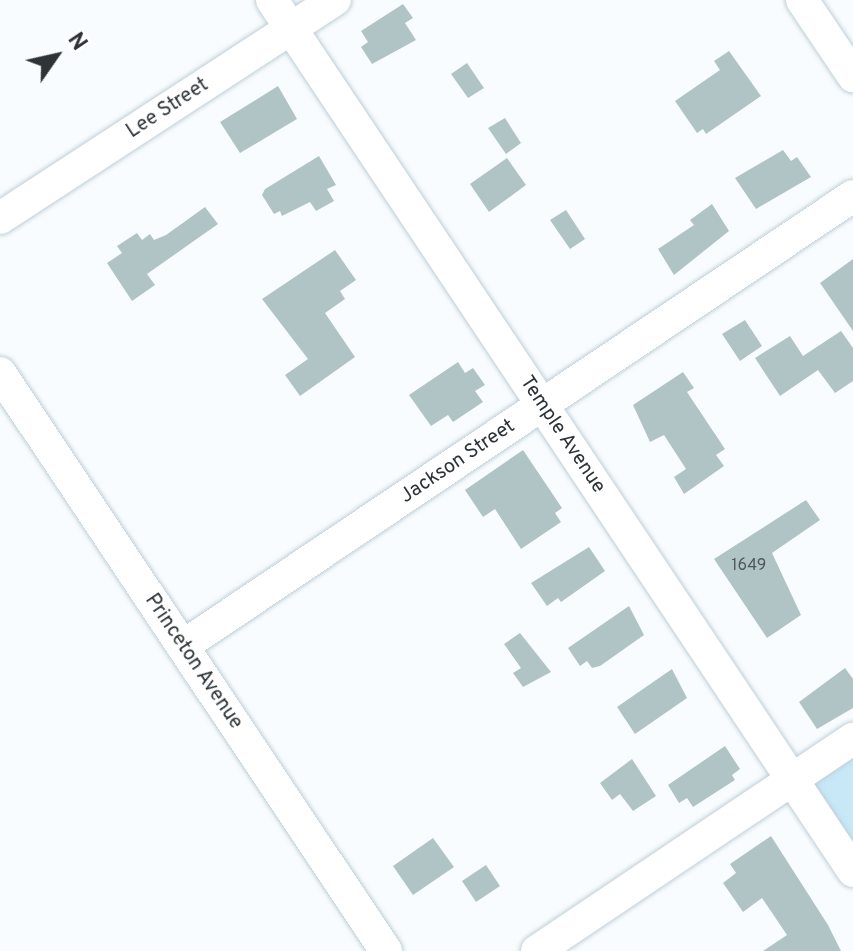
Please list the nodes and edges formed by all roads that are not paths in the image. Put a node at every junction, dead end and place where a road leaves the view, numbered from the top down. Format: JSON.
{"nodes":[{"id":1,"x":272,"y":0,"type":"edge"},
{"id":2,"x":335,"y":0,"type":"edge"},
{"id":3,"x":802,"y":0,"type":"edge"},
{"id":4,"x":291,"y":29,"type":"junction"},
{"id":5,"x":853,"y":76,"type":"edge"},
{"id":6,"x":853,"y":196,"type":"edge"},
{"id":7,"x":0,"y":218,"type":"edge"},
{"id":8,"x":0,"y":373,"type":"edge"},
{"id":9,"x":542,"y":405,"type":"junction"},
{"id":10,"x":183,"y":646,"type":"junction"},
{"id":11,"x":853,"y":739,"type":"edge"},
{"id":12,"x":792,"y":780,"type":"junction"},
{"id":13,"x":853,"y":871,"type":"edge"},
{"id":14,"x":386,"y":951,"type":"edge"},
{"id":15,"x":537,"y":951,"type":"edge"}],
"edges":[{"from":1,"to":4,"type":"street","name":"Temple Avenue"},
{"from":2,"to":4,"type":"street","name":"Lee Street"},
{"from":3,"to":5,"type":"street"},
{"from":4,"to":7,"type":"street","name":"Lee Street"},
{"from":4,"to":9,"type":"street","name":"Temple Avenue"},
{"from":6,"to":9,"type":"street","name":"Jackson Street"},
{"from":8,"to":10,"type":"street","name":"Princeton Avenue"},
{"from":9,"to":10,"type":"street","name":"Jackson Street"},
{"from":9,"to":12,"type":"street","name":"Temple Avenue"},
{"from":10,"to":14,"type":"street","name":"Princeton Avenue"},
{"from":11,"to":12,"type":"street"},
{"from":12,"to":13,"type":"street","name":"Temple Avenue"},
{"from":12,"to":15,"type":"street"}]}
